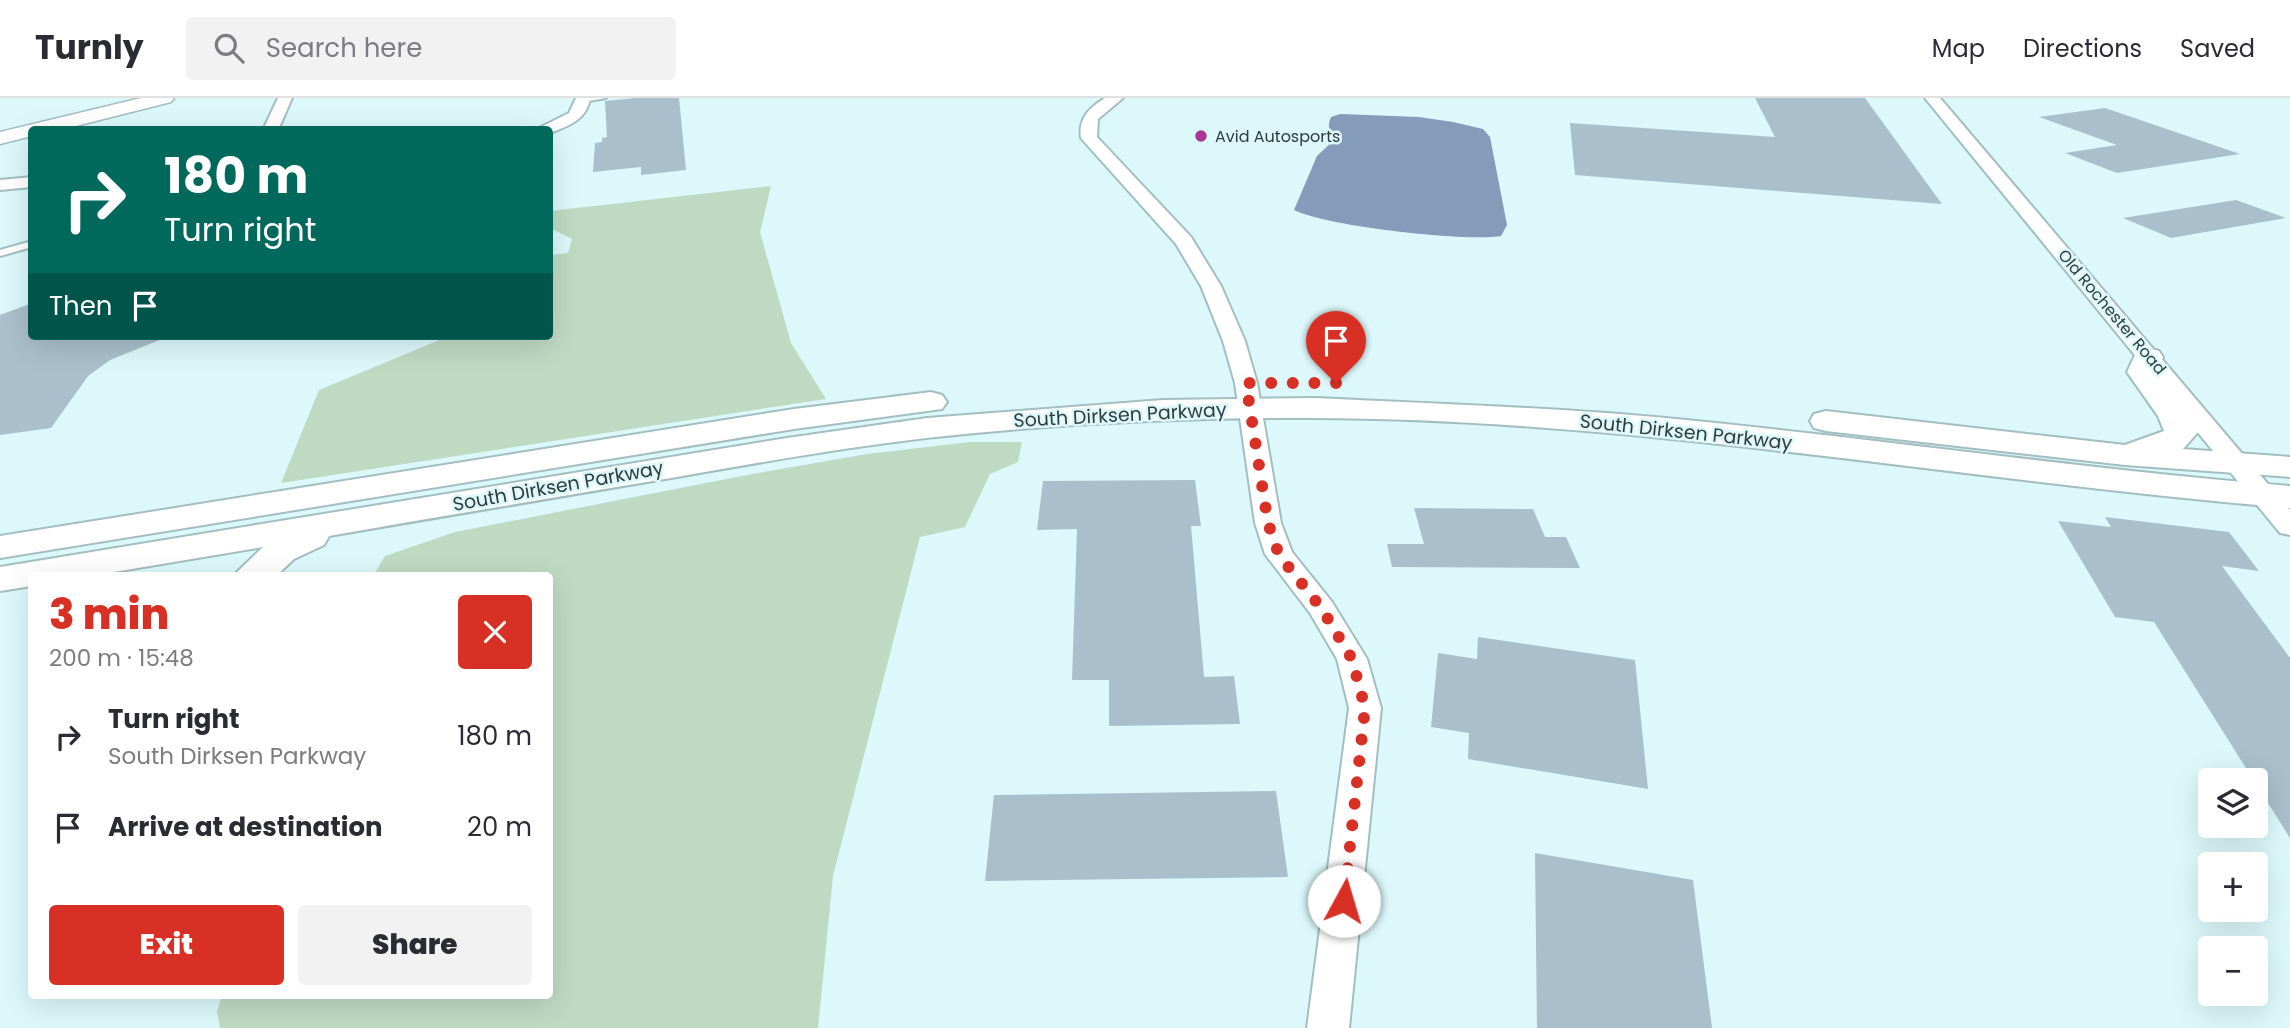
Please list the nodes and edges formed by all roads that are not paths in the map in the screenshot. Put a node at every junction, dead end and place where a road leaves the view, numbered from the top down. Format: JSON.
{"nodes":[{"id":1,"x":164,"y":98,"type":"edge"},
{"id":2,"x":285,"y":98,"type":"edge"},
{"id":3,"x":602,"y":98,"type":"edge"},
{"id":4,"x":1116,"y":98,"type":"edge"},
{"id":5,"x":1933,"y":98,"type":"edge"},
{"id":6,"x":583,"y":99,"type":"edge"},
{"id":7,"x":49,"y":126,"type":"edge"},
{"id":8,"x":272,"y":126,"type":"edge"},
{"id":9,"x":552,"y":126,"type":"edge"},
{"id":10,"x":28,"y":131,"type":"edge"},
{"id":11,"x":0,"y":138,"type":"edge"},
{"id":12,"x":28,"y":182,"type":"edge"},
{"id":13,"x":0,"y":185,"type":"edge"},
{"id":14,"x":28,"y":245,"type":"edge"},
{"id":15,"x":0,"y":253,"type":"edge"},
{"id":16,"x":2148,"y":357,"type":"junction"},
{"id":17,"x":1249,"y":396,"type":"junction"},
{"id":18,"x":2125,"y":455,"type":"junction"},
{"id":19,"x":2238,"y":464,"type":"junction"},
{"id":20,"x":2290,"y":467,"type":"edge"},
{"id":21,"x":2278,"y":497,"type":"edge"},
{"id":22,"x":379,"y":516,"type":"junction"},
{"id":23,"x":2290,"y":527,"type":"edge"},
{"id":24,"x":0,"y":547,"type":"edge"},
{"id":25,"x":42,"y":572,"type":"edge"},
{"id":26,"x":256,"y":572,"type":"edge"},
{"id":27,"x":28,"y":574,"type":"edge"},
{"id":28,"x":0,"y":579,"type":"edge"},
{"id":29,"x":28,"y":590,"type":"edge"},
{"id":30,"x":0,"y":594,"type":"edge"},
{"id":31,"x":1328,"y":1028,"type":"edge"}],
"edges":[{"from":1,"to":7,"type":"street"},
{"from":2,"to":8,"type":"street"},
{"from":3,"to":6,"type":"lane"},
{"from":4,"to":17,"type":"street"},
{"from":5,"to":16,"type":"street","name":"Old Rochester Road"},
{"from":6,"to":9,"type":"street"},
{"from":10,"to":11,"type":"street"},
{"from":12,"to":13,"type":"street"},
{"from":14,"to":15,"type":"lane"},
{"from":16,"to":18,"type":"main road"},
{"from":16,"to":19,"type":"street","name":"Old Rochester Road"},
{"from":17,"to":18,"type":"main road","name":"South Dirksen Parkway"},
{"from":17,"to":21,"type":"main road","name":"South Dirksen Parkway"},
{"from":17,"to":22,"type":"main road","name":"South Dirksen Parkway"},
{"from":17,"to":24,"type":"main road","name":"South Dirksen Parkway"},
{"from":17,"to":31,"type":"street"},
{"from":18,"to":19,"type":"main road","name":"South Dirksen Parkway"},
{"from":19,"to":20,"type":"main road","name":"South Dirksen Parkway"},
{"from":19,"to":21,"type":"street","name":"Old Rochester Road"},
{"from":21,"to":23,"type":"street","name":"Old Rochester Road"},
{"from":22,"to":25,"type":"main road","name":"South Dirksen Parkway"},
{"from":22,"to":26,"type":"main road"},
{"from":27,"to":28,"type":"main road","name":"South Dirksen Parkway"},
{"from":29,"to":30,"type":"main road"}]}
